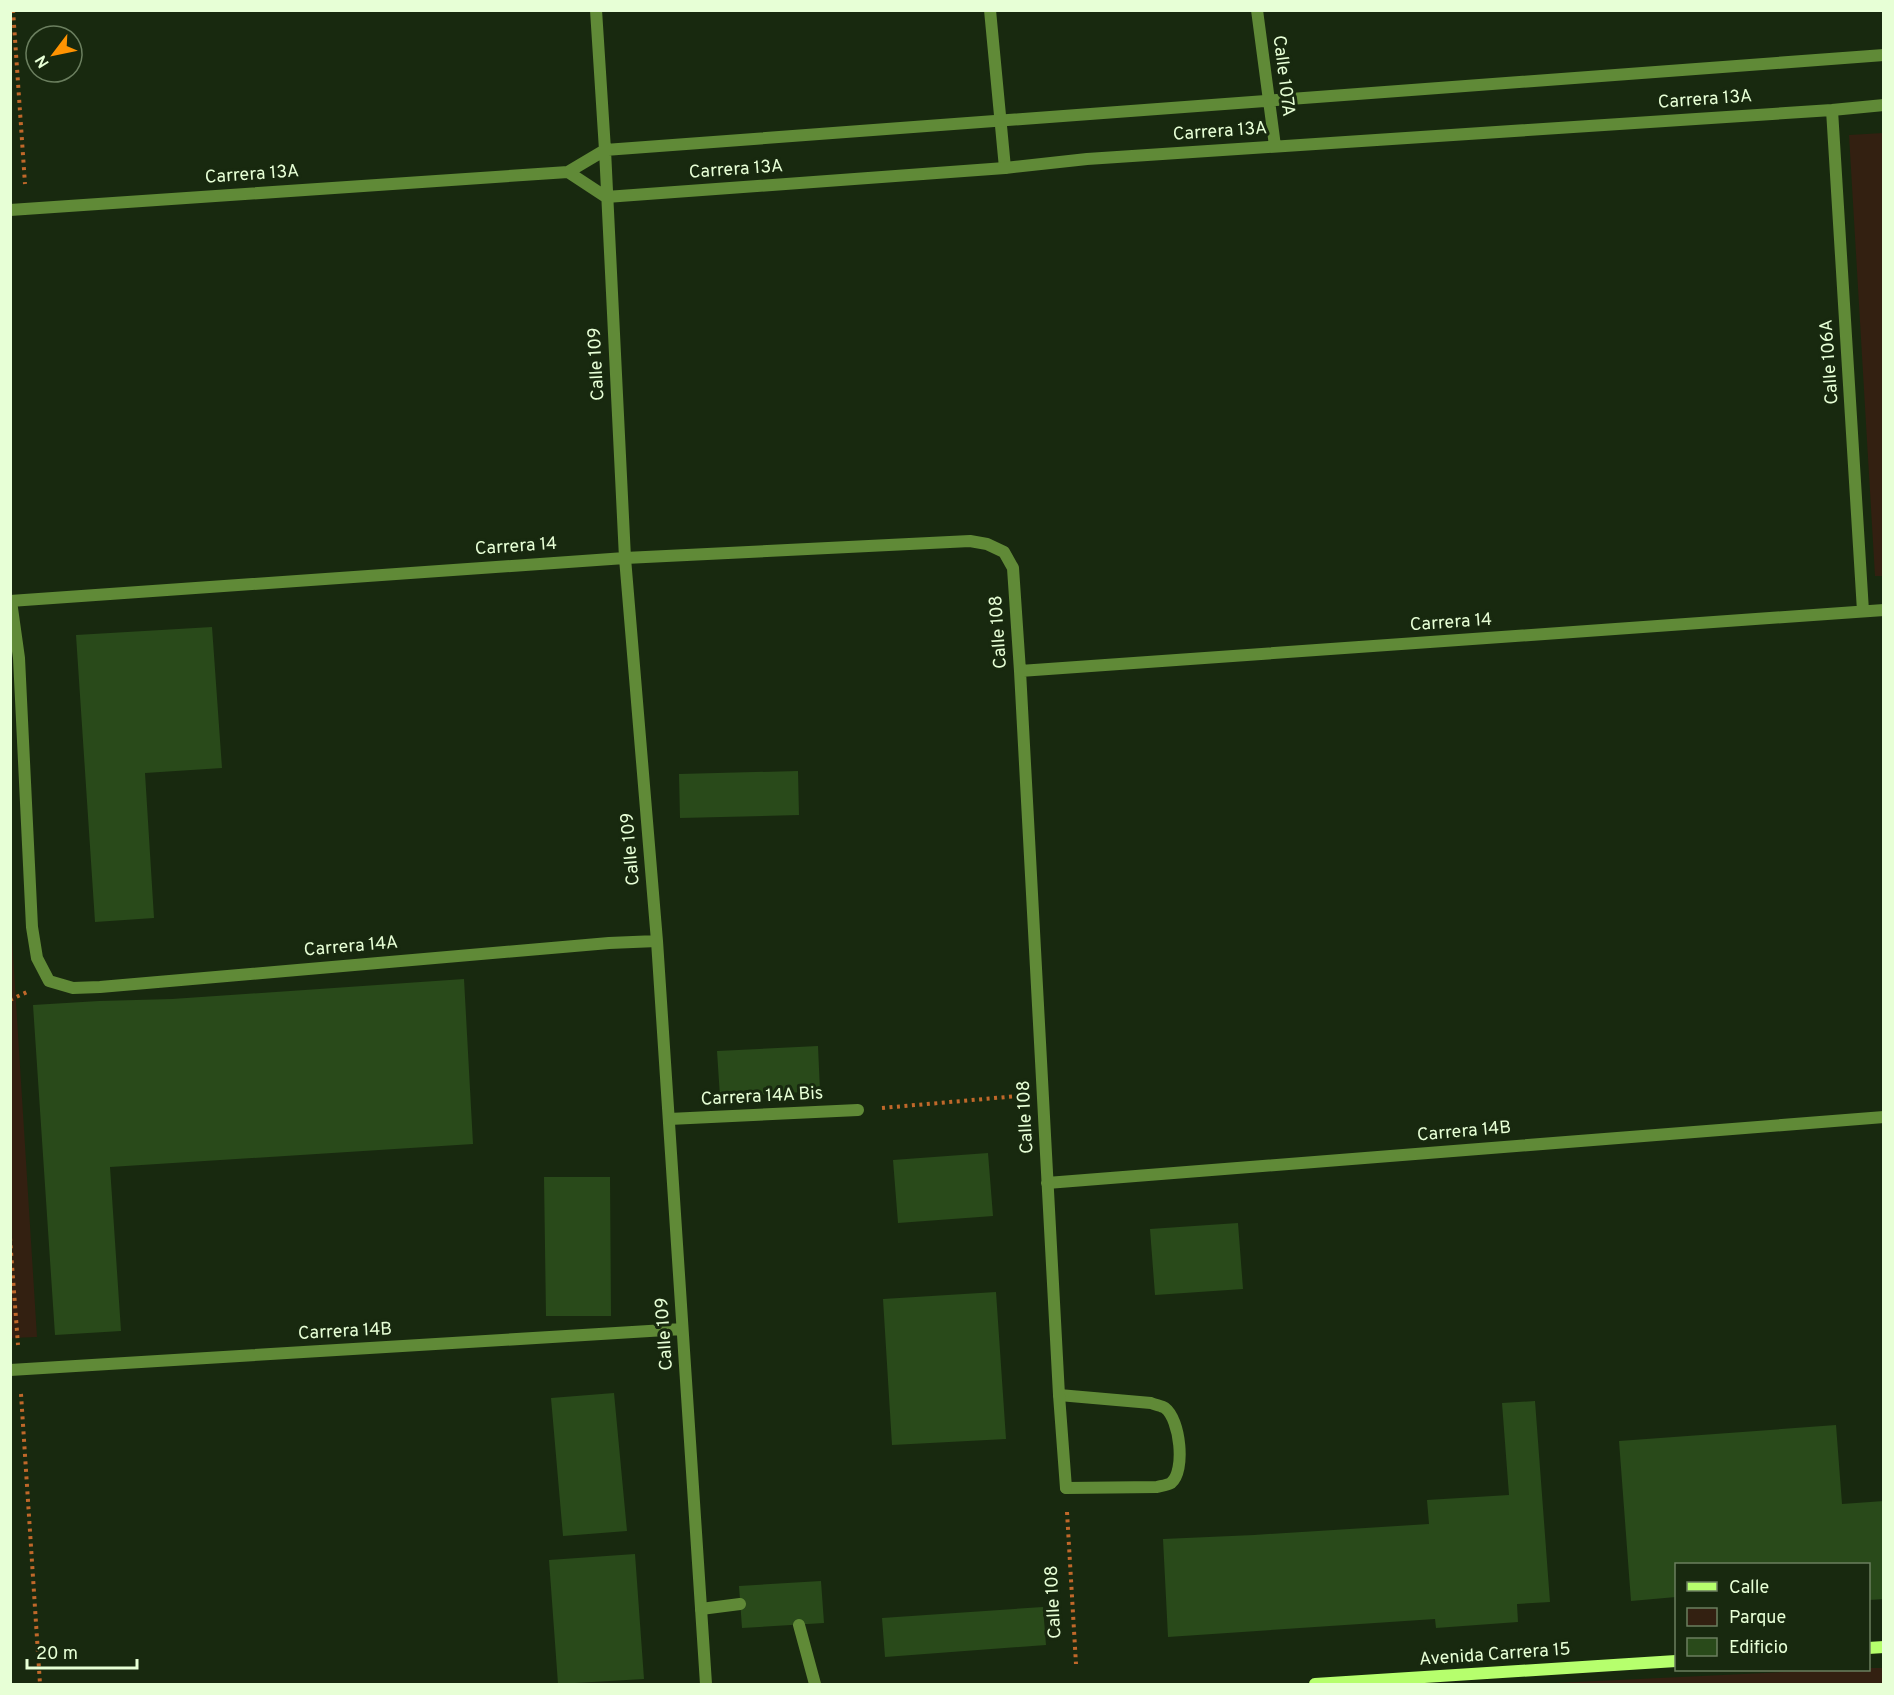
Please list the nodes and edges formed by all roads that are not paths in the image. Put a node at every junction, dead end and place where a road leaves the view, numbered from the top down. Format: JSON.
{"nodes":[{"id":1,"x":596,"y":10,"type":"edge"},
{"id":2,"x":990,"y":10,"type":"edge"},
{"id":3,"x":1257,"y":10,"type":"edge"},
{"id":4,"x":1884,"y":55,"type":"edge"},
{"id":5,"x":1268,"y":102,"type":"junction"},
{"id":6,"x":1884,"y":105,"type":"edge"},
{"id":7,"x":1832,"y":110,"type":"junction"},
{"id":8,"x":1002,"y":122,"type":"junction"},
{"id":9,"x":1275,"y":146,"type":"junction"},
{"id":10,"x":605,"y":150,"type":"junction"},
{"id":11,"x":1005,"y":168,"type":"junction"},
{"id":12,"x":568,"y":172,"type":"junction"},
{"id":13,"x":606,"y":197,"type":"junction"},
{"id":14,"x":10,"y":210,"type":"edge"},
{"id":15,"x":625,"y":558,"type":"junction"},
{"id":16,"x":1013,"y":568,"type":"joint"},
{"id":17,"x":11,"y":601,"type":"edge"},
{"id":18,"x":1884,"y":610,"type":"edge"},
{"id":19,"x":1863,"y":611,"type":"junction"},
{"id":20,"x":1020,"y":670,"type":"junction"},
{"id":21,"x":657,"y":941,"type":"junction"},
{"id":22,"x":858,"y":1110,"type":"road end"},
{"id":23,"x":1884,"y":1117,"type":"edge"},
{"id":24,"x":669,"y":1119,"type":"junction"},
{"id":25,"x":1047,"y":1183,"type":"junction"},
{"id":26,"x":682,"y":1329,"type":"junction"},
{"id":27,"x":15,"y":1370,"type":"edge"},
{"id":28,"x":1059,"y":1395,"type":"junction"},
{"id":29,"x":740,"y":1604,"type":"dead end"},
{"id":30,"x":701,"y":1609,"type":"junction"},
{"id":31,"x":799,"y":1625,"type":"dead end"},
{"id":32,"x":1675,"y":1661,"type":"edge"},
{"id":33,"x":706,"y":1684,"type":"edge"},
{"id":34,"x":815,"y":1684,"type":"edge"},
{"id":35,"x":1315,"y":1684,"type":"edge"}],
"edges":[{"from":1,"to":10,"type":"street","name":"Calle 109"},
{"from":2,"to":8,"type":"street"},
{"from":3,"to":5,"type":"street","name":"Calle 107A"},
{"from":4,"to":5,"type":"street","name":"Carrera 13A"},
{"from":5,"to":8,"type":"street","name":"Carrera 13A"},
{"from":5,"to":9,"type":"street","name":"Calle 107A"},
{"from":6,"to":7,"type":"street","name":"Carrera 13A"},
{"from":7,"to":9,"type":"street","name":"Carrera 13A"},
{"from":7,"to":19,"type":"street","name":"Calle 106A"},
{"from":8,"to":10,"type":"street","name":"Carrera 13A"},
{"from":8,"to":11,"type":"street"},
{"from":9,"to":11,"type":"street","name":"Carrera 13A"},
{"from":10,"to":12,"type":"street","name":"Carrera 13A"},
{"from":10,"to":13,"type":"street","name":"Calle 109"},
{"from":11,"to":13,"type":"street","name":"Carrera 13A"},
{"from":12,"to":13,"type":"street"},
{"from":12,"to":14,"type":"street","name":"Carrera 13A"},
{"from":13,"to":15,"type":"street","name":"Calle 109"},
{"from":15,"to":16,"type":"street","name":"Carrera 14"},
{"from":15,"to":17,"type":"street","name":"Carrera 14"},
{"from":15,"to":21,"type":"street","name":"Calle 109"},
{"from":16,"to":20,"type":"street","name":"Calle 108"},
{"from":17,"to":21,"type":"street","name":"Carrera 14A"},
{"from":18,"to":19,"type":"street","name":"Carrera 14"},
{"from":19,"to":20,"type":"street","name":"Carrera 14"},
{"from":20,"to":25,"type":"street","name":"Calle 108"},
{"from":21,"to":24,"type":"street","name":"Calle 109"},
{"from":22,"to":24,"type":"street","name":"Carrera 14A Bis"},
{"from":23,"to":25,"type":"street","name":"Carrera 14B"},
{"from":24,"to":26,"type":"street","name":"Calle 109"},
{"from":25,"to":28,"type":"street","name":"Calle 108"},
{"from":26,"to":27,"type":"street","name":"Carrera 14B"},
{"from":26,"to":30,"type":"street","name":"Calle 109"},
{"from":28,"to":28,"type":"street","name":"Calle 108"},
{"from":29,"to":30,"type":"street"},
{"from":30,"to":33,"type":"street","name":"Calle 109"},
{"from":31,"to":34,"type":"street"},
{"from":32,"to":35,"type":"main road","name":"Avenida Carrera 15"}]}
